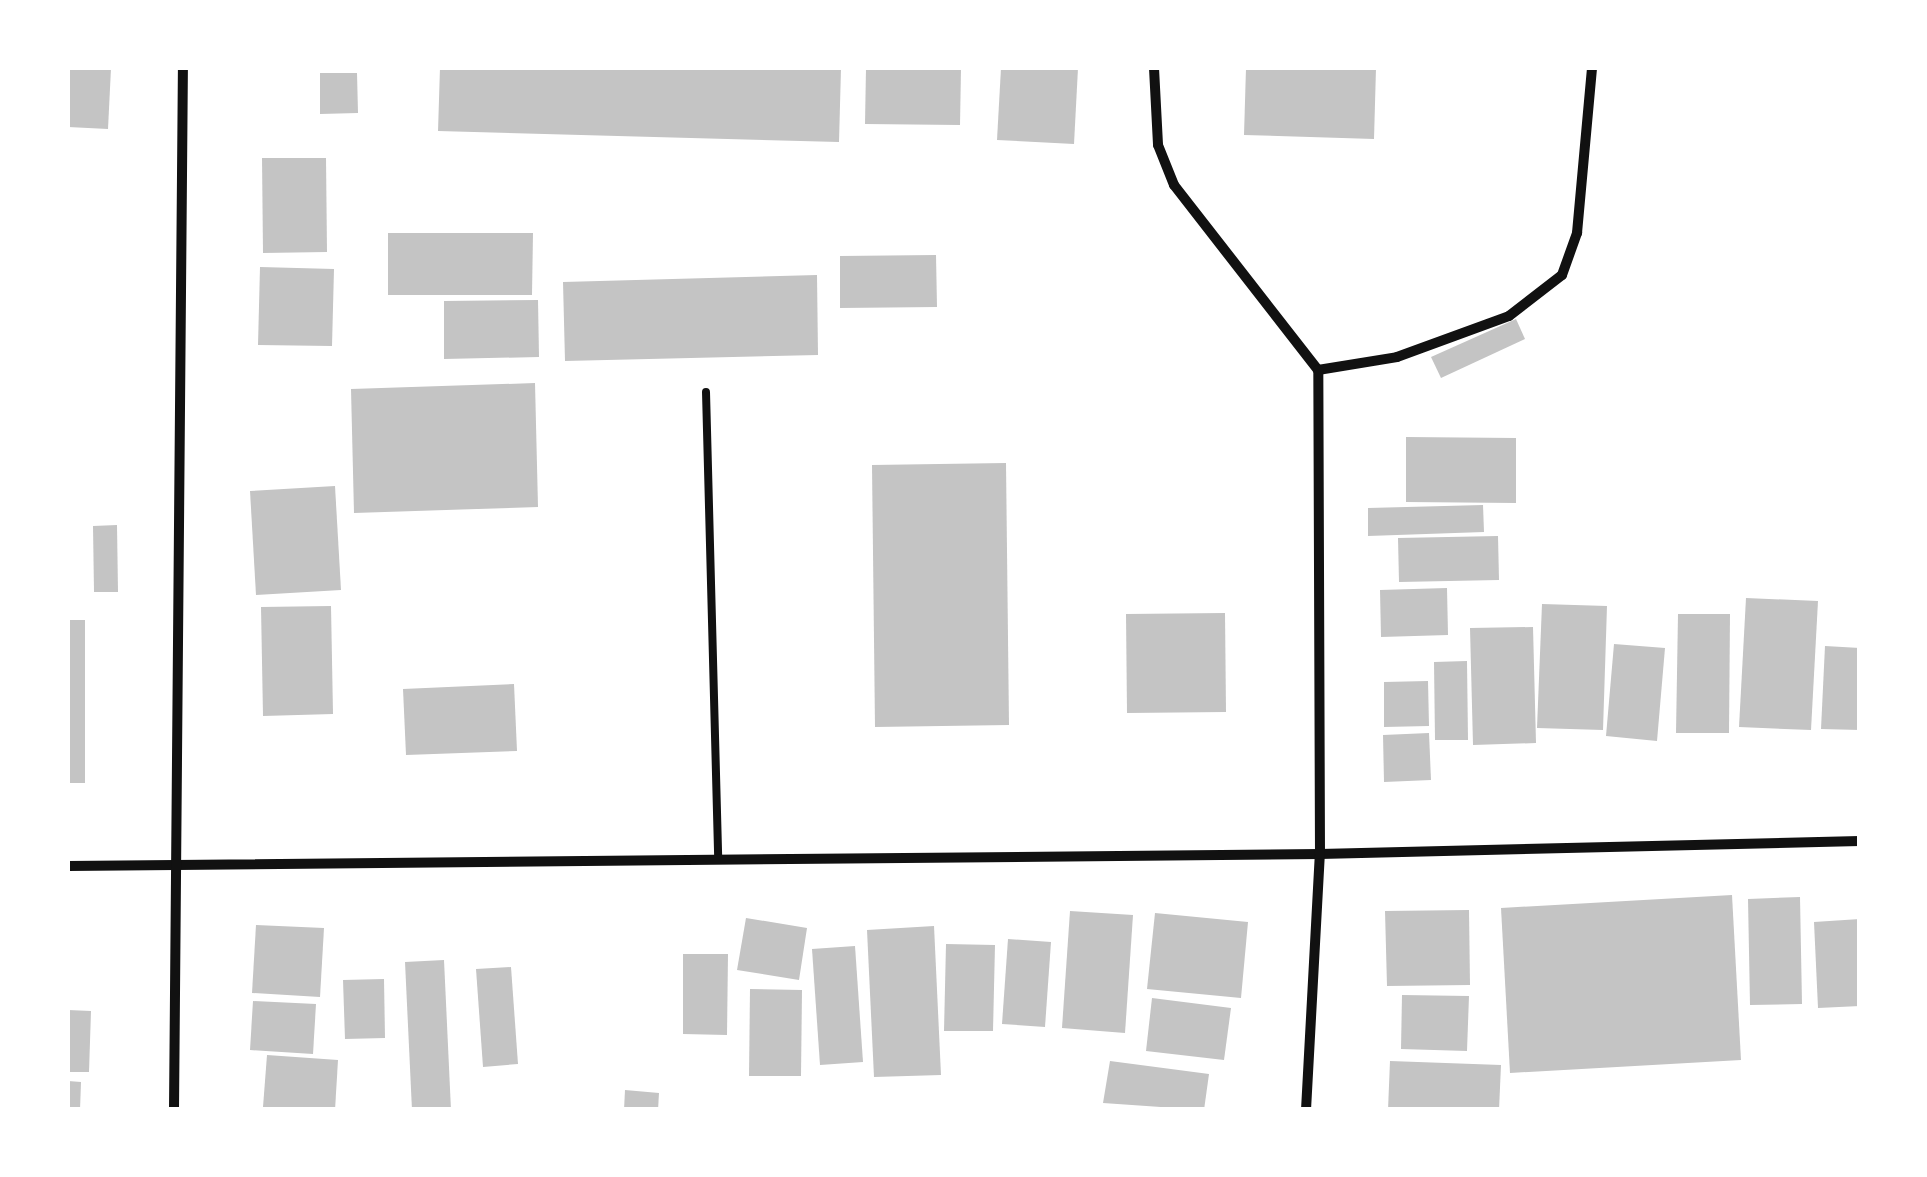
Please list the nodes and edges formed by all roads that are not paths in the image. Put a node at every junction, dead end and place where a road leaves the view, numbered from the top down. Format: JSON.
{"nodes":[{"id":1,"x":183,"y":68,"type":"edge"},
{"id":2,"x":1154,"y":68,"type":"edge"},
{"id":3,"x":1592,"y":68,"type":"edge"},
{"id":4,"x":1318,"y":370,"type":"junction"},
{"id":5,"x":706,"y":392,"type":"dead end"},
{"id":6,"x":1860,"y":840,"type":"edge"},
{"id":7,"x":1320,"y":854,"type":"junction"},
{"id":8,"x":718,"y":859,"type":"junction"},
{"id":9,"x":176,"y":864,"type":"junction"},
{"id":10,"x":68,"y":866,"type":"edge"},
{"id":11,"x":174,"y":1110,"type":"edge"},
{"id":12,"x":1306,"y":1110,"type":"edge"}],
"edges":[{"from":1,"to":9,"type":"street"},
{"from":2,"to":4,"type":"street"},
{"from":3,"to":4,"type":"street"},
{"from":4,"to":7,"type":"street"},
{"from":5,"to":8,"type":"lane"},
{"from":6,"to":7,"type":"street"},
{"from":7,"to":8,"type":"street"},
{"from":7,"to":12,"type":"street"},
{"from":8,"to":9,"type":"street"},
{"from":9,"to":10,"type":"street"},
{"from":9,"to":11,"type":"street"}]}
